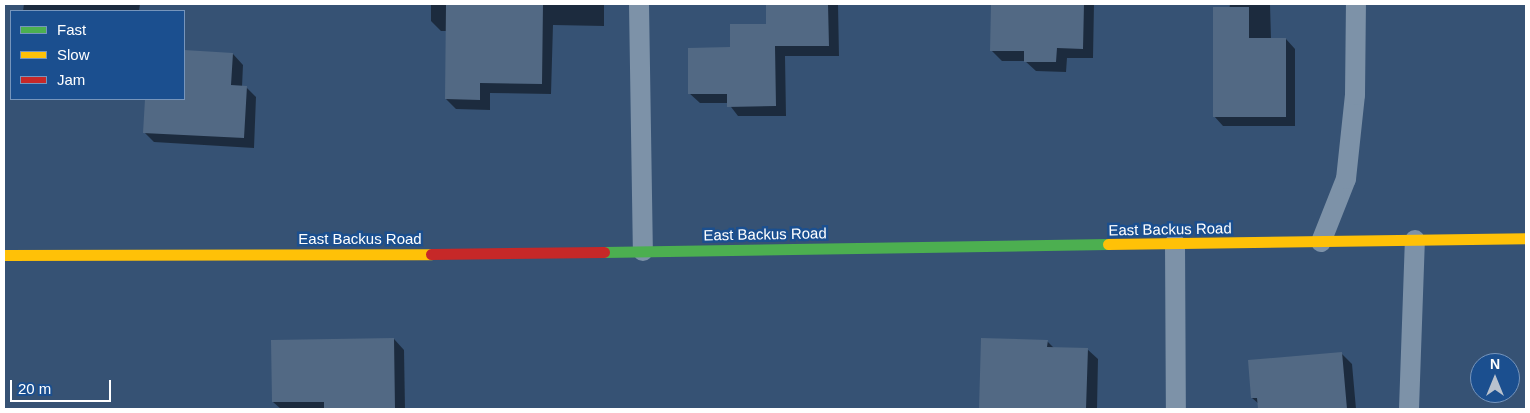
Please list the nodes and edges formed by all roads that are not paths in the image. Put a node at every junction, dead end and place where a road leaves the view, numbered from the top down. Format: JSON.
{"nodes":[{"id":1,"x":638,"y":4,"type":"edge"},
{"id":2,"x":1356,"y":4,"type":"edge"},
{"id":3,"x":1526,"y":238,"type":"edge"},
{"id":4,"x":1415,"y":240,"type":"junction"},
{"id":5,"x":1321,"y":242,"type":"junction"},
{"id":6,"x":1175,"y":244,"type":"junction"},
{"id":7,"x":643,"y":251,"type":"junction"},
{"id":8,"x":4,"y":255,"type":"edge"},
{"id":9,"x":1176,"y":409,"type":"edge"},
{"id":10,"x":1409,"y":409,"type":"edge"}],
"edges":[{"from":1,"to":7,"type":"lane"},
{"from":2,"to":5,"type":"lane"},
{"from":3,"to":4,"type":"street","name":"East Backus Road"},
{"from":4,"to":5,"type":"street","name":"East Backus Road"},
{"from":4,"to":10,"type":"lane"},
{"from":5,"to":6,"type":"street","name":"East Backus Road"},
{"from":6,"to":7,"type":"street","name":"East Backus Road"},
{"from":6,"to":9,"type":"lane"},
{"from":7,"to":8,"type":"street","name":"East Backus Road"}]}
